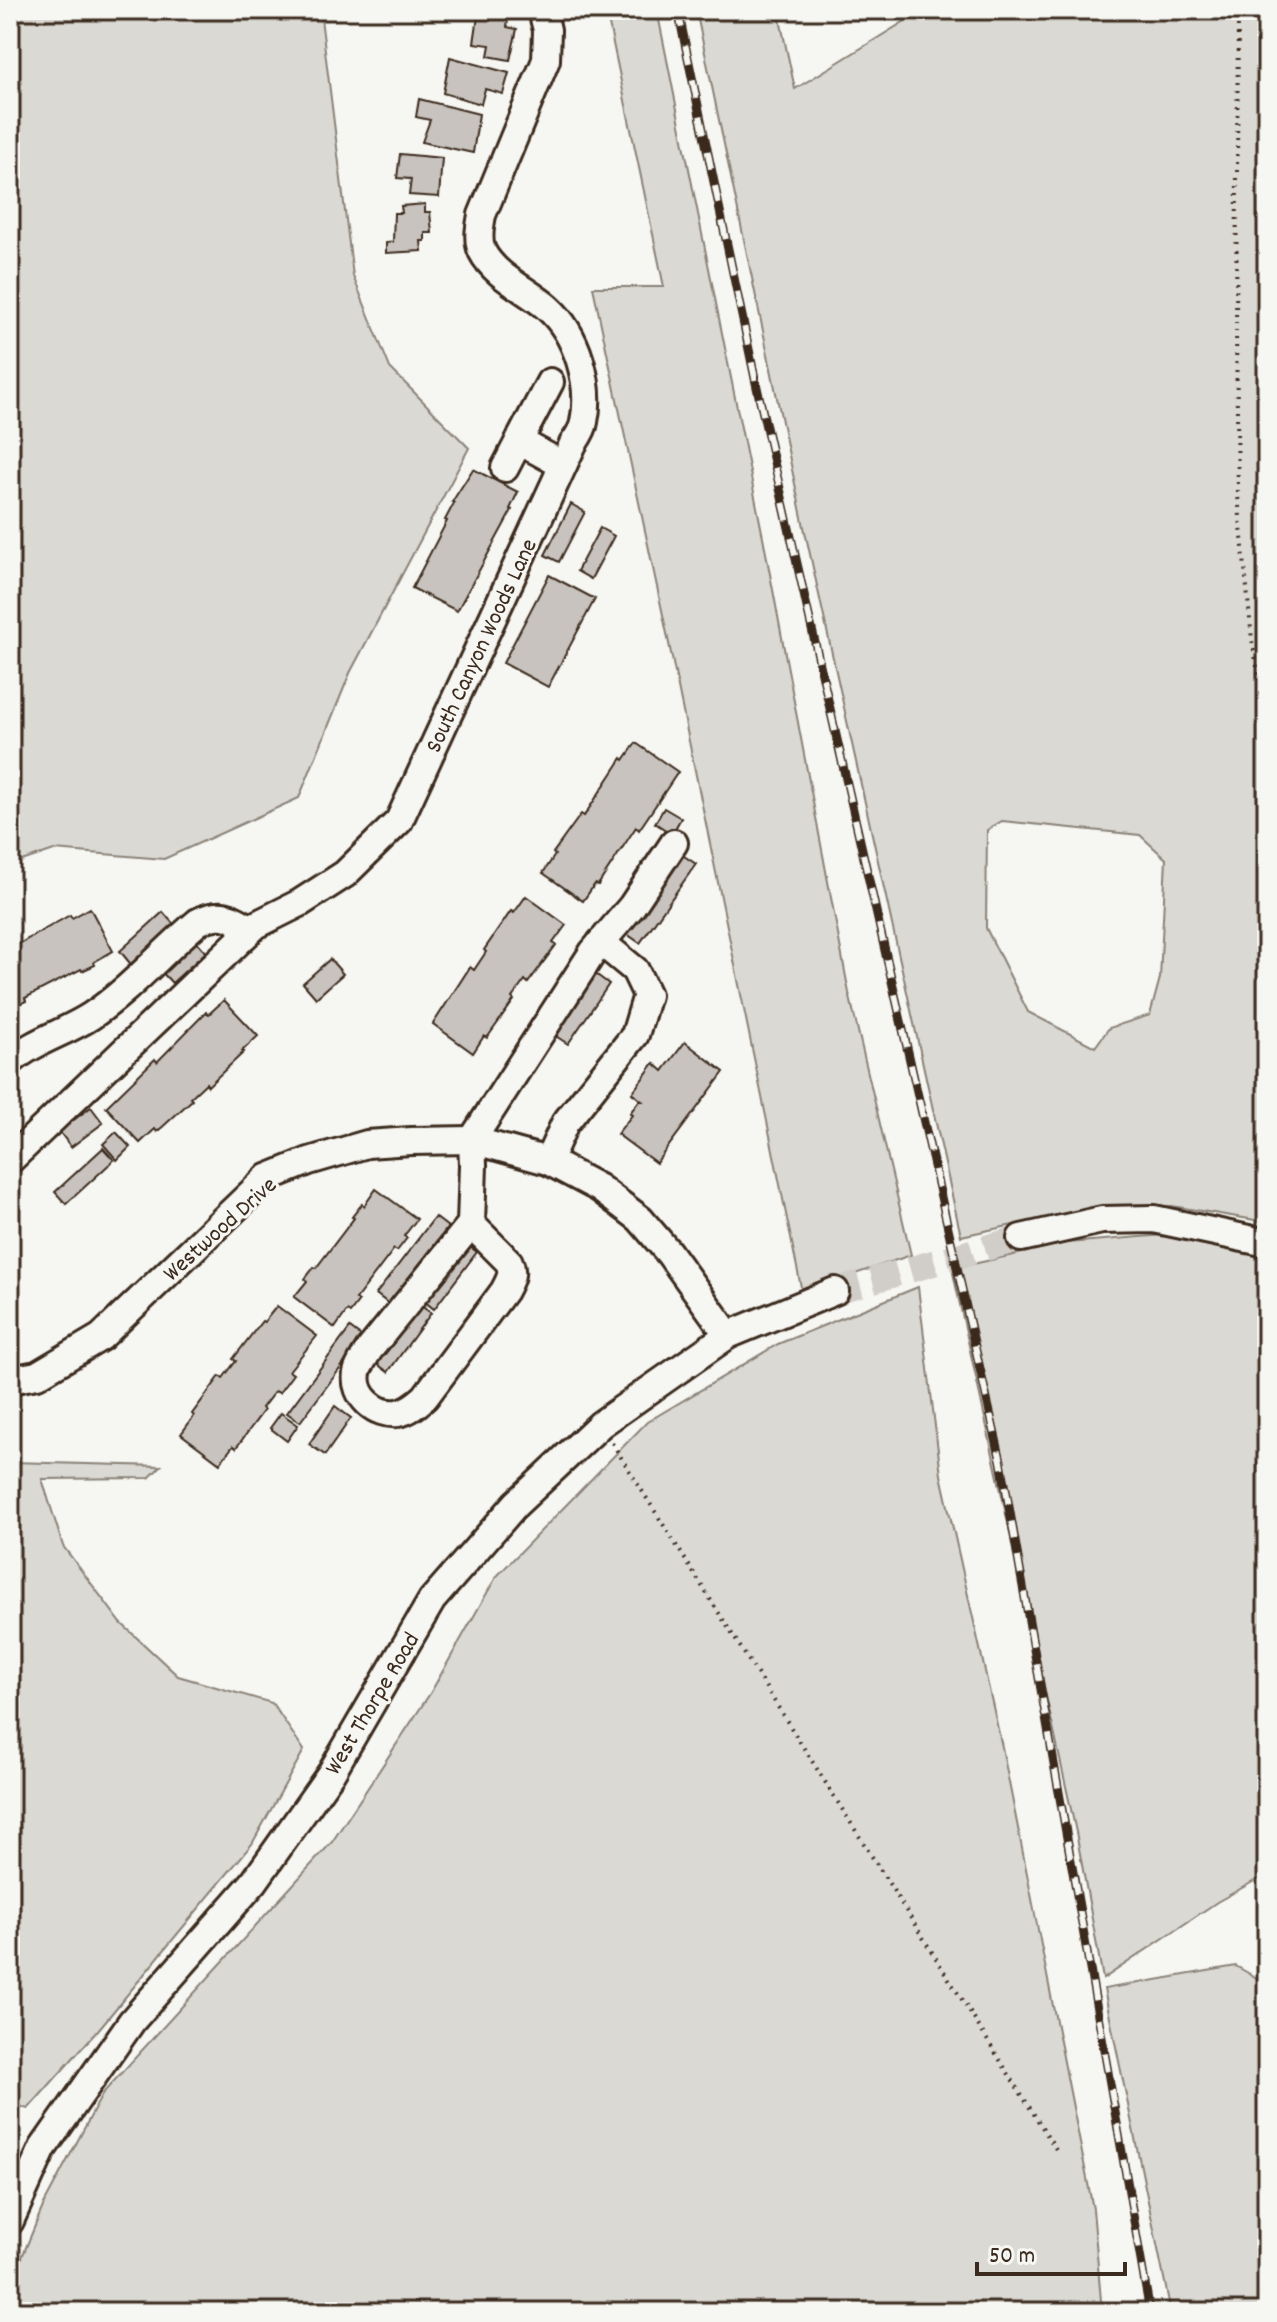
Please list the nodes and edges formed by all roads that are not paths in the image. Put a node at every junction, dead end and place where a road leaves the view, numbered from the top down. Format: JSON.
{"nodes":[{"id":1,"x":542,"y":10,"type":"edge"},
{"id":2,"x":550,"y":382,"type":"dead end"},
{"id":3,"x":519,"y":441,"type":"junction"},
{"id":4,"x":563,"y":465,"type":"junction"},
{"id":5,"x":505,"y":468,"type":"dead end"},
{"id":6,"x":674,"y":843,"type":"dead end"},
{"id":7,"x":251,"y":929,"type":"junction"},
{"id":8,"x":601,"y":942,"type":"junction"},
{"id":9,"x":142,"y":972,"type":"junction"},
{"id":10,"x":173,"y":1004,"type":"junction"},
{"id":11,"x":10,"y":1062,"type":"edge"},
{"id":12,"x":472,"y":1140,"type":"junction"},
{"id":13,"x":10,"y":1160,"type":"edge"},
{"id":14,"x":548,"y":1161,"type":"junction"},
{"id":15,"x":471,"y":1224,"type":"junction"},
{"id":16,"x":1021,"y":1238,"type":"tunnel mouth"},
{"id":17,"x":1267,"y":1243,"type":"edge"},
{"id":18,"x":835,"y":1291,"type":"tunnel mouth"},
{"id":19,"x":728,"y":1335,"type":"junction"},
{"id":20,"x":10,"y":1380,"type":"edge"},
{"id":21,"x":10,"y":2221,"type":"edge"}],
"edges":[{"from":1,"to":4,"type":"street","name":"South Canyon Woods Lane"},
{"from":2,"to":3,"type":"street"},
{"from":3,"to":4,"type":"street"},
{"from":3,"to":5,"type":"street"},
{"from":4,"to":7,"type":"street","name":"South Canyon Woods Lane"},
{"from":6,"to":8,"type":"street"},
{"from":7,"to":9,"type":"street"},
{"from":7,"to":10,"type":"street","name":"South Canyon Woods Lane"},
{"from":8,"to":12,"type":"street"},
{"from":8,"to":14,"type":"street"},
{"from":9,"to":10,"type":"street"},
{"from":9,"to":11,"type":"street"},
{"from":10,"to":13,"type":"street","name":"South Canyon Woods Lane"},
{"from":12,"to":14,"type":"street","name":"Westwood Drive"},
{"from":12,"to":15,"type":"street"},
{"from":12,"to":20,"type":"street","name":"Westwood Drive"},
{"from":14,"to":19,"type":"street","name":"Westwood Drive"},
{"from":15,"to":15,"type":"street"},
{"from":16,"to":17,"type":"street"},
{"from":18,"to":19,"type":"street","name":"West Thorpe Road"},
{"from":19,"to":21,"type":"street","name":"West Thorpe Road"}]}
